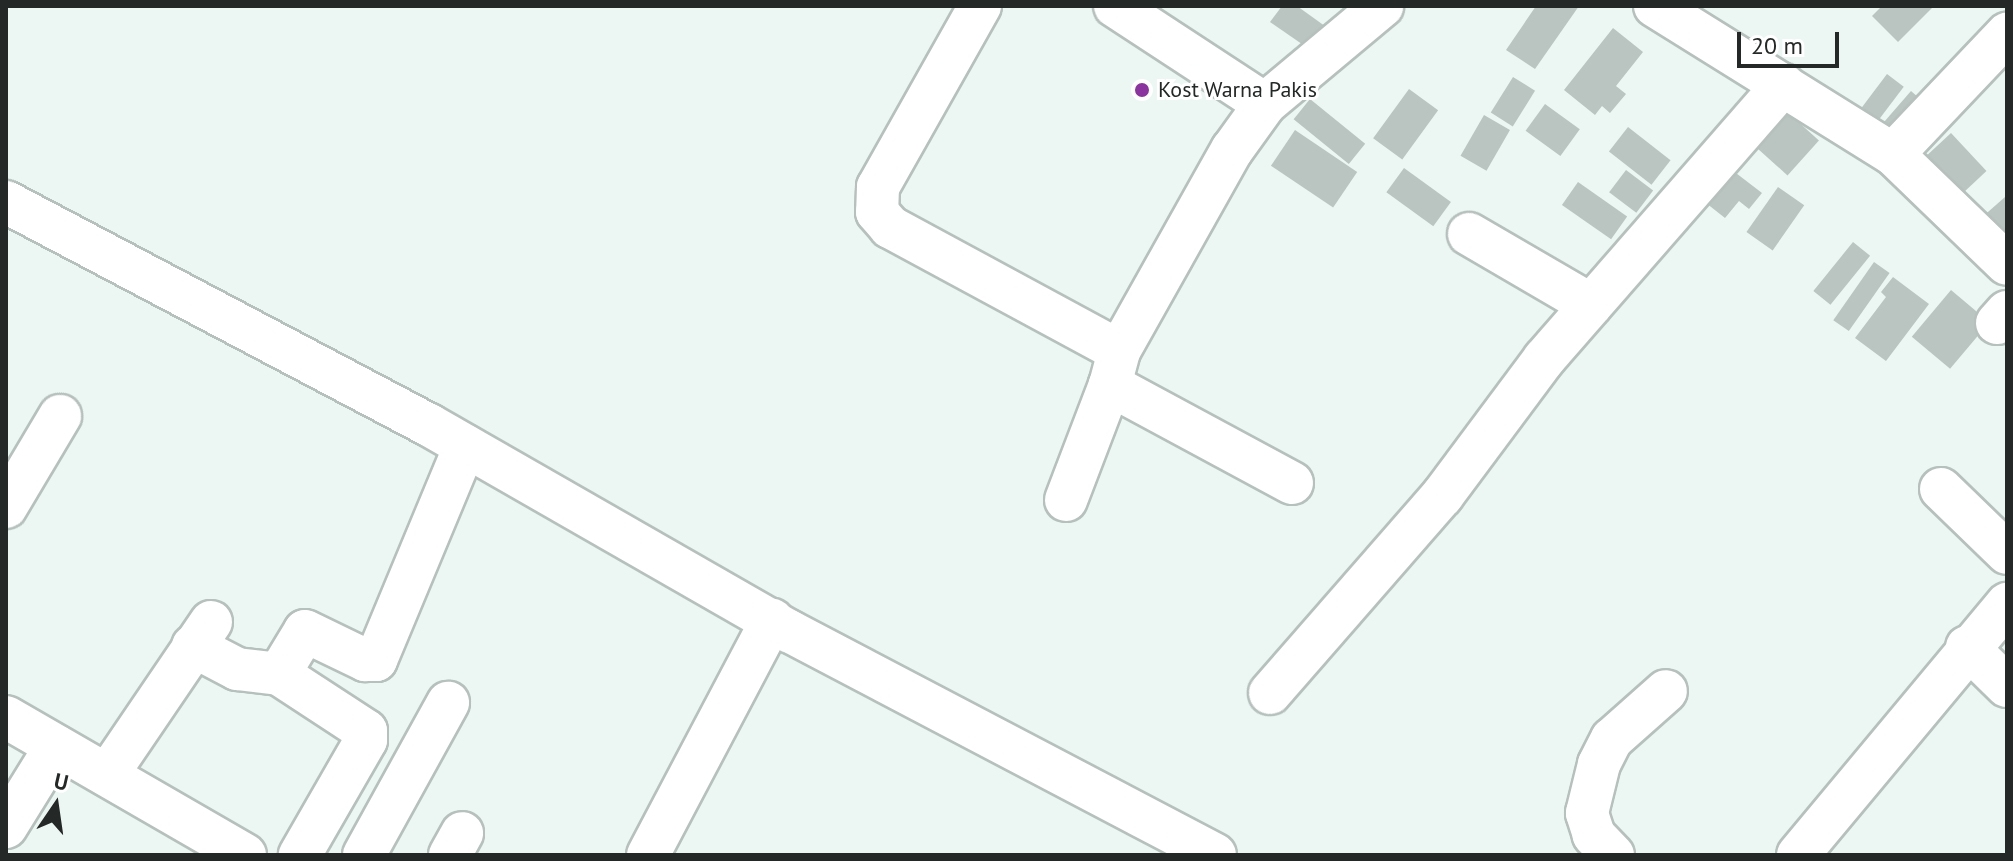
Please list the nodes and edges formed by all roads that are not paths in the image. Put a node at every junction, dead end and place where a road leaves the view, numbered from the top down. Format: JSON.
{"nodes":[{"id":1,"x":980,"y":6,"type":"edge"},
{"id":2,"x":1115,"y":6,"type":"edge"},
{"id":3,"x":1382,"y":6,"type":"edge"},
{"id":4,"x":1655,"y":6,"type":"edge"},
{"id":5,"x":2007,"y":34,"type":"edge"},
{"id":6,"x":1783,"y":85,"type":"junction"},
{"id":7,"x":1265,"y":104,"type":"junction"},
{"id":8,"x":1893,"y":154,"type":"junction"},
{"id":9,"x":6,"y":202,"type":"edge"},
{"id":10,"x":1469,"y":234,"type":"dead end"},
{"id":11,"x":2007,"y":264,"type":"edge"},
{"id":12,"x":1591,"y":305,"type":"junction"},
{"id":13,"x":1115,"y":368,"type":"junction"},
{"id":14,"x":60,"y":416,"type":"dead end"},
{"id":15,"x":465,"y":446,"type":"junction"},
{"id":16,"x":1292,"y":483,"type":"dead end"},
{"id":17,"x":1941,"y":489,"type":"dead end"},
{"id":18,"x":1066,"y":500,"type":"dead end"},
{"id":19,"x":6,"y":507,"type":"edge"},
{"id":20,"x":2007,"y":553,"type":"edge"},
{"id":21,"x":2007,"y":604,"type":"edge"},
{"id":22,"x":772,"y":620,"type":"junction"},
{"id":23,"x":1967,"y":647,"type":"junction"},
{"id":24,"x":279,"y":674,"type":"junction"},
{"id":25,"x":2007,"y":686,"type":"edge"},
{"id":26,"x":1666,"y":691,"type":"dead end"},
{"id":27,"x":1270,"y":693,"type":"dead end"},
{"id":28,"x":448,"y":703,"type":"dead end"},
{"id":29,"x":6,"y":717,"type":"edge"},
{"id":30,"x":56,"y":746,"type":"junction"},
{"id":31,"x":107,"y":775,"type":"junction"},
{"id":32,"x":6,"y":827,"type":"edge"},
{"id":33,"x":245,"y":855,"type":"edge"},
{"id":34,"x":300,"y":855,"type":"edge"},
{"id":35,"x":364,"y":855,"type":"edge"},
{"id":36,"x":648,"y":855,"type":"edge"},
{"id":37,"x":1215,"y":855,"type":"edge"},
{"id":38,"x":1613,"y":855,"type":"edge"},
{"id":39,"x":1798,"y":855,"type":"edge"}],
"edges":[{"from":1,"to":13,"type":"street"},
{"from":2,"to":7,"type":"street"},
{"from":3,"to":7,"type":"street"},
{"from":4,"to":6,"type":"street"},
{"from":5,"to":8,"type":"street"},
{"from":6,"to":8,"type":"street"},
{"from":6,"to":12,"type":"street"},
{"from":7,"to":13,"type":"street"},
{"from":8,"to":11,"type":"street"},
{"from":9,"to":15,"type":"street"},
{"from":10,"to":12,"type":"street"},
{"from":12,"to":27,"type":"street"},
{"from":13,"to":16,"type":"street"},
{"from":13,"to":18,"type":"street"},
{"from":14,"to":19,"type":"street"},
{"from":15,"to":22,"type":"street"},
{"from":15,"to":24,"type":"street"},
{"from":17,"to":20,"type":"street"},
{"from":21,"to":23,"type":"street"},
{"from":22,"to":36,"type":"street"},
{"from":22,"to":37,"type":"street"},
{"from":23,"to":25,"type":"street"},
{"from":23,"to":39,"type":"street"},
{"from":24,"to":31,"type":"street"},
{"from":24,"to":34,"type":"street"},
{"from":26,"to":38,"type":"street"},
{"from":28,"to":35,"type":"street"},
{"from":29,"to":30,"type":"street"},
{"from":30,"to":31,"type":"street"},
{"from":30,"to":32,"type":"street"},
{"from":31,"to":33,"type":"street"}]}
